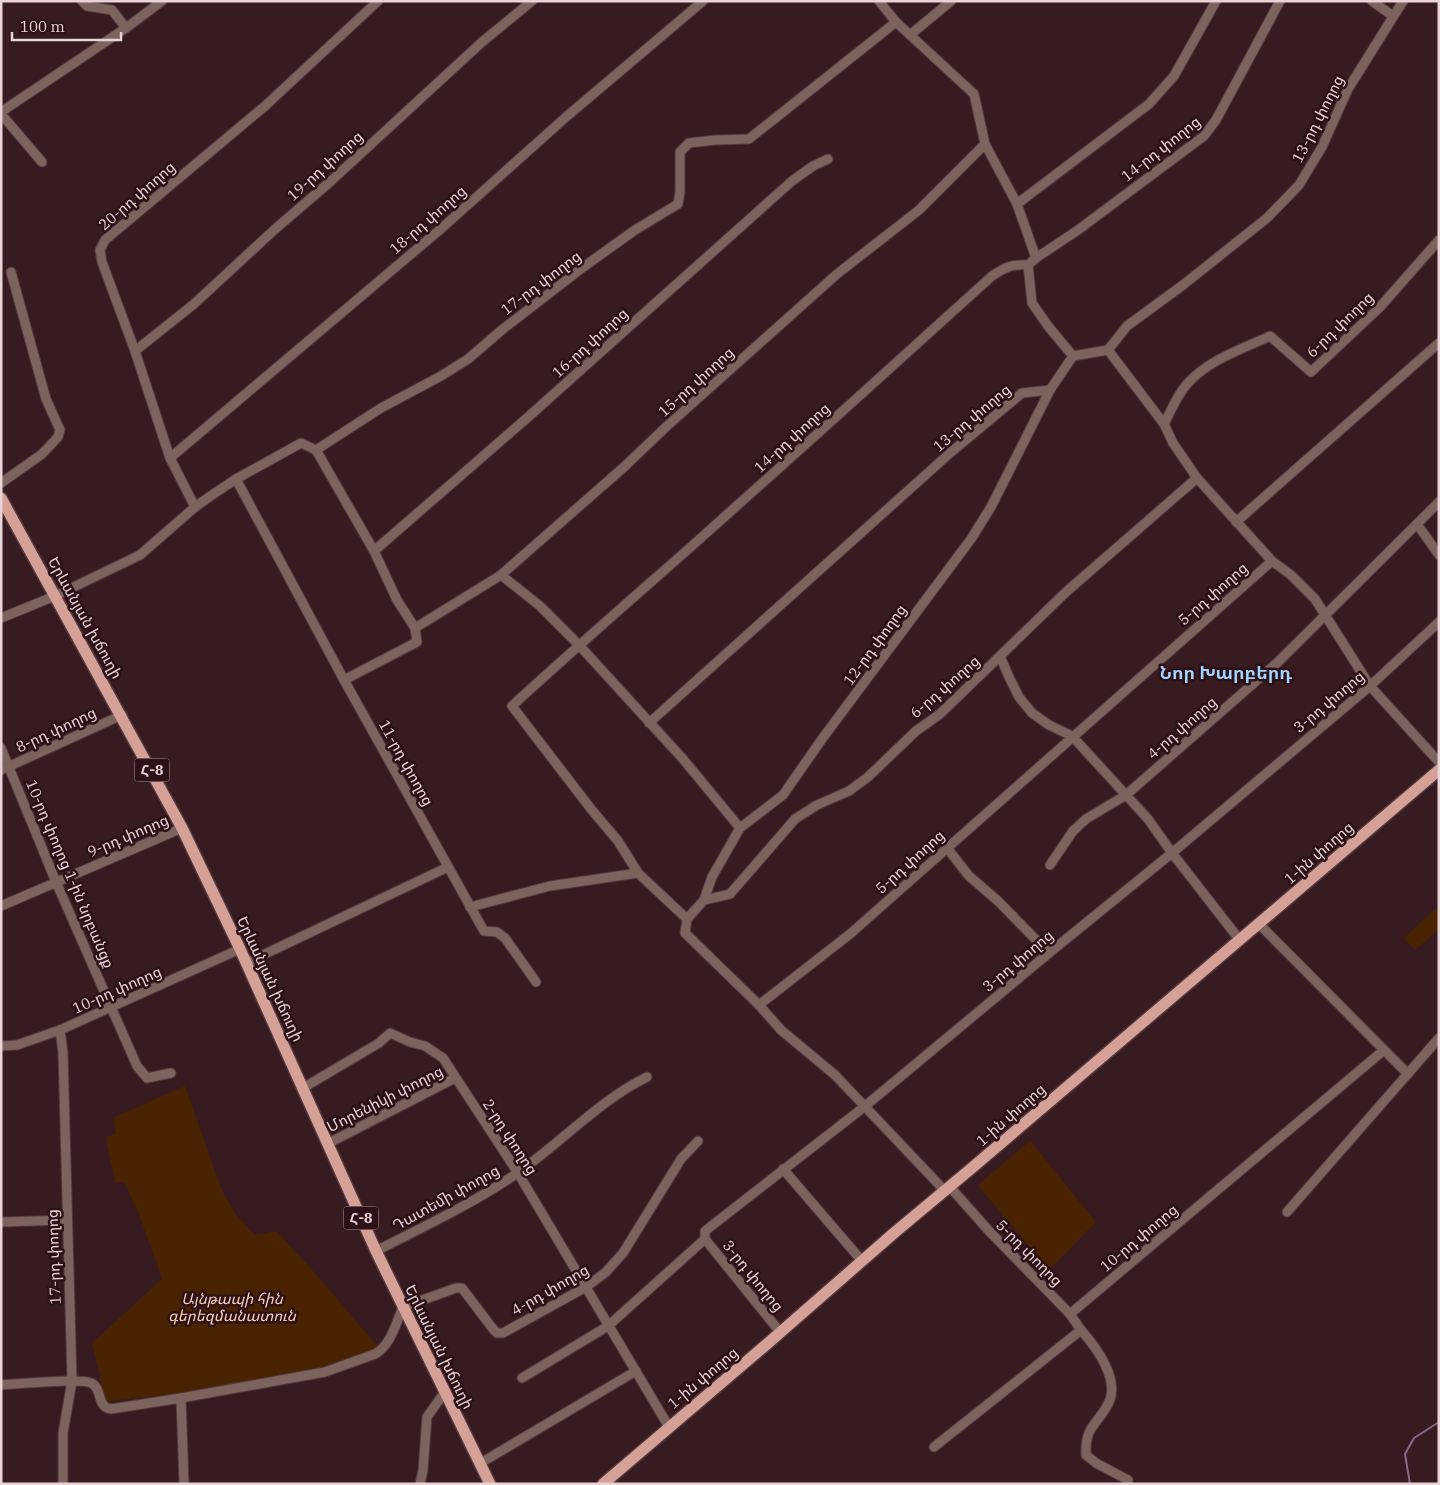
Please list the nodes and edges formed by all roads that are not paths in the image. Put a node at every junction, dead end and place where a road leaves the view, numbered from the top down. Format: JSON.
{"nodes":[{"id":1,"x":82,"y":1,"type":"edge"},
{"id":2,"x":106,"y":1,"type":"edge"},
{"id":3,"x":162,"y":1,"type":"edge"},
{"id":4,"x":378,"y":1,"type":"edge"},
{"id":5,"x":703,"y":1,"type":"edge"},
{"id":6,"x":879,"y":1,"type":"edge"},
{"id":7,"x":951,"y":1,"type":"edge"},
{"id":8,"x":1216,"y":1,"type":"edge"},
{"id":9,"x":1280,"y":1,"type":"edge"},
{"id":10,"x":1372,"y":1,"type":"edge"},
{"id":11,"x":1403,"y":1,"type":"edge"},
{"id":12,"x":526,"y":3,"type":"edge"},
{"id":13,"x":112,"y":10,"type":"junction"},
{"id":14,"x":1393,"y":16,"type":"junction"},
{"id":15,"x":896,"y":22,"type":"junction"},
{"id":16,"x":126,"y":28,"type":"junction"},
{"id":17,"x":910,"y":35,"type":"junction"},
{"id":18,"x":1,"y":113,"type":"edge"},
{"id":19,"x":985,"y":144,"type":"junction"},
{"id":20,"x":828,"y":159,"type":"dead end"},
{"id":21,"x":42,"y":162,"type":"dead end"},
{"id":22,"x":1017,"y":204,"type":"junction"},
{"id":23,"x":1439,"y":240,"type":"edge"},
{"id":24,"x":1036,"y":258,"type":"junction"},
{"id":25,"x":1028,"y":265,"type":"junction"},
{"id":26,"x":12,"y":272,"type":"dead end"},
{"id":27,"x":1439,"y":343,"type":"edge"},
{"id":28,"x":1108,"y":350,"type":"junction"},
{"id":29,"x":135,"y":351,"type":"junction"},
{"id":30,"x":1074,"y":356,"type":"junction"},
{"id":31,"x":1050,"y":390,"type":"junction"},
{"id":32,"x":1164,"y":424,"type":"junction"},
{"id":33,"x":316,"y":450,"type":"junction"},
{"id":34,"x":170,"y":458,"type":"junction"},
{"id":35,"x":1197,"y":478,"type":"junction"},
{"id":36,"x":236,"y":479,"type":"junction"},
{"id":37,"x":1,"y":483,"type":"edge"},
{"id":38,"x":1,"y":498,"type":"edge"},
{"id":39,"x":1439,"y":502,"type":"edge"},
{"id":40,"x":195,"y":507,"type":"junction"},
{"id":41,"x":1236,"y":522,"type":"junction"},
{"id":42,"x":1417,"y":524,"type":"junction"},
{"id":43,"x":374,"y":550,"type":"junction"},
{"id":44,"x":1439,"y":555,"type":"edge"},
{"id":45,"x":1272,"y":561,"type":"junction"},
{"id":46,"x":501,"y":574,"type":"junction"},
{"id":47,"x":55,"y":596,"type":"junction"},
{"id":48,"x":1325,"y":616,"type":"junction"},
{"id":49,"x":1,"y":618,"type":"edge"},
{"id":50,"x":1439,"y":622,"type":"edge"},
{"id":51,"x":415,"y":628,"type":"junction"},
{"id":52,"x":578,"y":644,"type":"junction"},
{"id":53,"x":1000,"y":656,"type":"junction"},
{"id":54,"x":344,"y":680,"type":"junction"},
{"id":55,"x":1370,"y":686,"type":"junction"},
{"id":56,"x":122,"y":715,"type":"junction"},
{"id":57,"x":649,"y":723,"type":"junction"},
{"id":58,"x":1072,"y":736,"type":"junction"},
{"id":59,"x":1,"y":748,"type":"edge"},
{"id":60,"x":1439,"y":762,"type":"edge"},
{"id":61,"x":5,"y":768,"type":"edge"},
{"id":62,"x":1439,"y":770,"type":"edge"},
{"id":63,"x":1126,"y":795,"type":"junction"},
{"id":64,"x":182,"y":828,"type":"junction"},
{"id":65,"x":740,"y":828,"type":"junction"},
{"id":66,"x":947,"y":848,"type":"junction"},
{"id":67,"x":1172,"y":853,"type":"junction"},
{"id":68,"x":1050,"y":865,"type":"dead end"},
{"id":69,"x":448,"y":867,"type":"junction"},
{"id":70,"x":638,"y":872,"type":"junction"},
{"id":71,"x":56,"y":882,"type":"junction"},
{"id":72,"x":704,"y":900,"type":"junction"},
{"id":73,"x":1,"y":906,"type":"edge"},
{"id":74,"x":470,"y":908,"type":"junction"},
{"id":75,"x":687,"y":919,"type":"junction"},
{"id":76,"x":1259,"y":924,"type":"junction"},
{"id":77,"x":1239,"y":939,"type":"junction"},
{"id":78,"x":240,"y":949,"type":"junction"},
{"id":79,"x":1049,"y":953,"type":"junction"},
{"id":80,"x":246,"y":963,"type":"junction"},
{"id":81,"x":536,"y":982,"type":"dead end"},
{"id":82,"x":759,"y":1005,"type":"junction"},
{"id":83,"x":113,"y":1008,"type":"junction"},
{"id":84,"x":60,"y":1030,"type":"junction"},
{"id":85,"x":1439,"y":1038,"type":"edge"},
{"id":86,"x":1,"y":1046,"type":"edge"},
{"id":87,"x":1384,"y":1050,"type":"junction"},
{"id":88,"x":171,"y":1072,"type":"dead end"},
{"id":89,"x":1408,"y":1074,"type":"junction"},
{"id":90,"x":648,"y":1077,"type":"dead end"},
{"id":91,"x":455,"y":1078,"type":"junction"},
{"id":92,"x":303,"y":1088,"type":"junction"},
{"id":93,"x":864,"y":1107,"type":"junction"},
{"id":94,"x":698,"y":1141,"type":"dead end"},
{"id":95,"x":327,"y":1144,"type":"junction"},
{"id":96,"x":783,"y":1169,"type":"junction"},
{"id":97,"x":518,"y":1173,"type":"junction"},
{"id":98,"x":947,"y":1189,"type":"junction"},
{"id":99,"x":1287,"y":1212,"type":"dead end"},
{"id":100,"x":67,"y":1220,"type":"junction"},
{"id":101,"x":1,"y":1222,"type":"edge"},
{"id":102,"x":705,"y":1239,"type":"junction"},
{"id":103,"x":376,"y":1251,"type":"junction"},
{"id":104,"x":862,"y":1261,"type":"junction"},
{"id":105,"x":586,"y":1287,"type":"junction"},
{"id":106,"x":403,"y":1307,"type":"junction"},
{"id":107,"x":1070,"y":1314,"type":"junction"},
{"id":108,"x":608,"y":1326,"type":"junction"},
{"id":109,"x":1081,"y":1330,"type":"junction"},
{"id":110,"x":780,"y":1332,"type":"junction"},
{"id":111,"x":636,"y":1371,"type":"junction"},
{"id":112,"x":522,"y":1378,"type":"dead end"},
{"id":113,"x":72,"y":1381,"type":"junction"},
{"id":114,"x":1,"y":1385,"type":"edge"},
{"id":115,"x":444,"y":1393,"type":"junction"},
{"id":116,"x":181,"y":1398,"type":"junction"},
{"id":117,"x":669,"y":1427,"type":"junction"},
{"id":118,"x":934,"y":1447,"type":"dead end"},
{"id":119,"x":479,"y":1464,"type":"junction"},
{"id":120,"x":63,"y":1484,"type":"edge"},
{"id":121,"x":184,"y":1484,"type":"edge"},
{"id":122,"x":420,"y":1484,"type":"edge"},
{"id":123,"x":490,"y":1484,"type":"edge"},
{"id":124,"x":603,"y":1484,"type":"edge"},
{"id":125,"x":1127,"y":1484,"type":"edge"}],
"edges":[{"from":1,"to":13,"type":"street"},
{"from":2,"to":13,"type":"street"},
{"from":3,"to":16,"type":"street"},
{"from":4,"to":29,"type":"street","name":"20-րդ փողոց"},
{"from":5,"to":34,"type":"street","name":"18-րդ փողոց"},
{"from":6,"to":15,"type":"street"},
{"from":7,"to":17,"type":"street"},
{"from":8,"to":22,"type":"street"},
{"from":9,"to":24,"type":"street","name":"14-րդ փողոց"},
{"from":10,"to":14,"type":"street"},
{"from":11,"to":14,"type":"street","name":"13-րդ փողոց"},
{"from":12,"to":29,"type":"street","name":"19-րդ փողոց"},
{"from":13,"to":16,"type":"street"},
{"from":14,"to":28,"type":"street","name":"13-րդ փողոց"},
{"from":15,"to":17,"type":"street"},
{"from":15,"to":33,"type":"street","name":"17-րդ փողոց"},
{"from":16,"to":18,"type":"street"},
{"from":17,"to":19,"type":"street"},
{"from":18,"to":21,"type":"street"},
{"from":19,"to":22,"type":"street"},
{"from":19,"to":46,"type":"street","name":"15-րդ փողոց"},
{"from":20,"to":43,"type":"street","name":"16-րդ փողոց"},
{"from":22,"to":24,"type":"street"},
{"from":23,"to":32,"type":"street","name":"6-րդ փողոց"},
{"from":24,"to":25,"type":"street","name":"14-րդ փողոց"},
{"from":25,"to":30,"type":"street"},
{"from":25,"to":52,"type":"street","name":"14-րդ փողոց"},
{"from":26,"to":37,"type":"street"},
{"from":27,"to":41,"type":"street"},
{"from":28,"to":30,"type":"street"},
{"from":28,"to":32,"type":"street"},
{"from":29,"to":34,"type":"street","name":"20-րդ փողոց"},
{"from":30,"to":31,"type":"street"},
{"from":31,"to":57,"type":"street","name":"13-րդ փողոց"},
{"from":31,"to":65,"type":"street","name":"12-րդ փողոց"},
{"from":32,"to":35,"type":"street"},
{"from":33,"to":36,"type":"street"},
{"from":33,"to":43,"type":"street"},
{"from":34,"to":40,"type":"street","name":"20-րդ փողոց"},
{"from":35,"to":41,"type":"street"},
{"from":35,"to":53,"type":"street","name":"6-րդ փողոց"},
{"from":36,"to":40,"type":"street"},
{"from":36,"to":54,"type":"street","name":"11-րդ փողոց"},
{"from":38,"to":47,"type":"main road","name":"Երևանյան խճուղի","number":"Հ-8"},
{"from":39,"to":42,"type":"street","name":"4-րդ փողոց"},
{"from":40,"to":47,"type":"street"},
{"from":41,"to":45,"type":"street"},
{"from":42,"to":44,"type":"street"},
{"from":42,"to":48,"type":"street","name":"4-րդ փողոց"},
{"from":43,"to":51,"type":"street"},
{"from":45,"to":48,"type":"street"},
{"from":45,"to":58,"type":"street","name":"5-րդ փողոց"},
{"from":46,"to":51,"type":"street","name":"15-րդ փողոց"},
{"from":46,"to":52,"type":"street"},
{"from":47,"to":49,"type":"street"},
{"from":47,"to":56,"type":"main road","name":"Երևանյան խճուղի","number":"Հ-8"},
{"from":48,"to":55,"type":"street"},
{"from":48,"to":63,"type":"street","name":"4-րդ փողոց"},
{"from":50,"to":55,"type":"street","name":"3-րդ փողոց"},
{"from":51,"to":54,"type":"street"},
{"from":52,"to":57,"type":"street"},
{"from":52,"to":70,"type":"street","name":"14-րդ փողոց"},
{"from":53,"to":58,"type":"street"},
{"from":53,"to":72,"type":"street","name":"6-րդ փողոց"},
{"from":54,"to":69,"type":"street","name":"11-րդ փողոց"},
{"from":55,"to":60,"type":"street"},
{"from":55,"to":67,"type":"street","name":"3-րդ փողոց"},
{"from":56,"to":61,"type":"street","name":"8-րդ փողոց"},
{"from":56,"to":64,"type":"main road","name":"Երևանյան խճուղի","number":"Հ-8"},
{"from":57,"to":65,"type":"street"},
{"from":58,"to":63,"type":"street"},
{"from":58,"to":66,"type":"street","name":"5-րդ փողոց"},
{"from":59,"to":61,"type":"street","name":"10-րդ փողոց 1-ին նրբանցք"},
{"from":61,"to":71,"type":"street","name":"10-րդ փողոց 1-ին նրբանցք"},
{"from":62,"to":76,"type":"main road","name":"1-ին փողոց"},
{"from":63,"to":67,"type":"street"},
{"from":63,"to":68,"type":"street","name":"4-րդ փողոց"},
{"from":64,"to":71,"type":"street","name":"9-րդ փողոց"},
{"from":64,"to":78,"type":"main road","name":"Երևանյան խճուղի","number":"Հ-8"},
{"from":65,"to":72,"type":"street","name":"12-րդ փողոց"},
{"from":66,"to":79,"type":"street"},
{"from":66,"to":82,"type":"street","name":"5-րդ փողոց"},
{"from":67,"to":77,"type":"street"},
{"from":67,"to":79,"type":"street","name":"3-րդ փողոց"},
{"from":69,"to":74,"type":"street","name":"11-րդ փողոց"},
{"from":69,"to":80,"type":"street"},
{"from":70,"to":74,"type":"street"},
{"from":70,"to":75,"type":"street"},
{"from":71,"to":73,"type":"street","name":"9-րդ փողոց"},
{"from":71,"to":83,"type":"street","name":"10-րդ փողոց 1-ին նրբանցք"},
{"from":72,"to":75,"type":"street"},
{"from":74,"to":81,"type":"street","name":"11-րդ փողոց"},
{"from":75,"to":82,"type":"street"},
{"from":76,"to":77,"type":"main road","name":"1-ին փողոց"},
{"from":76,"to":87,"type":"street"},
{"from":77,"to":98,"type":"main road","name":"1-ին փողոց"},
{"from":78,"to":80,"type":"main road","name":"Երևանյան խճուղի","number":"Հ-8"},
{"from":78,"to":83,"type":"street","name":"10-րդ փողոց"},
{"from":79,"to":93,"type":"street","name":"3-րդ փողոց"},
{"from":80,"to":92,"type":"main road","name":"Երևանյան խճուղի","number":"Հ-8"},
{"from":82,"to":93,"type":"street","name":"5-րդ փողոց"},
{"from":83,"to":84,"type":"street","name":"10-րդ փողոց"},
{"from":83,"to":88,"type":"street","name":"10-րդ փողոց 1-ին նրբանցք"},
{"from":84,"to":86,"type":"street","name":"10-րդ փողոց"},
{"from":84,"to":100,"type":"street","name":"17-րդ փողոց"},
{"from":85,"to":89,"type":"street"},
{"from":87,"to":89,"type":"street"},
{"from":87,"to":107,"type":"street","name":"10-րդ փողոց"},
{"from":89,"to":99,"type":"street"},
{"from":90,"to":97,"type":"street","name":"Դատեմի փողոց"},
{"from":91,"to":92,"type":"street","name":"2-րդ փողոց"},
{"from":91,"to":95,"type":"street","name":"Մորենիկի փողոց"},
{"from":91,"to":97,"type":"street","name":"2-րդ փողոց"},
{"from":92,"to":95,"type":"main road","name":"Երևանյան խճուղի","number":"Հ-8"},
{"from":93,"to":96,"type":"street","name":"3-րդ փողոց"},
{"from":93,"to":98,"type":"street","name":"5-րդ փողոց"},
{"from":94,"to":105,"type":"street","name":"4-րդ փողոց"},
{"from":95,"to":103,"type":"main road","name":"Երևանյան խճուղի","number":"Հ-8"},
{"from":96,"to":102,"type":"street","name":"3-րդ փողոց"},
{"from":96,"to":104,"type":"street"},
{"from":97,"to":103,"type":"street","name":"Դատեմի փողոց"},
{"from":97,"to":105,"type":"street","name":"2-րդ փողոց"},
{"from":98,"to":104,"type":"main road","name":"1-ին փողոց"},
{"from":98,"to":107,"type":"street","name":"5-րդ փողոց"},
{"from":100,"to":101,"type":"street"},
{"from":100,"to":113,"type":"street","name":"17-րդ փողոց"},
{"from":102,"to":108,"type":"street"},
{"from":102,"to":110,"type":"street","name":"3-րդ փողոց"},
{"from":103,"to":106,"type":"main road","name":"Երևանյան խճուղի","number":"Հ-8"},
{"from":104,"to":110,"type":"main road","name":"1-ին փողոց"},
{"from":105,"to":106,"type":"street","name":"4-րդ փողոց"},
{"from":105,"to":108,"type":"street","name":"2-րդ փողոց"},
{"from":106,"to":115,"type":"main road","name":"Երևանյան խճուղի","number":"Հ-8"},
{"from":106,"to":116,"type":"street"},
{"from":107,"to":109,"type":"street"},
{"from":108,"to":111,"type":"street","name":"2-րդ փողոց"},
{"from":108,"to":112,"type":"street"},
{"from":109,"to":118,"type":"street"},
{"from":109,"to":125,"type":"street"},
{"from":110,"to":117,"type":"main road","name":"1-ին փողոց"},
{"from":111,"to":117,"type":"street","name":"2-րդ փողոց"},
{"from":111,"to":119,"type":"street"},
{"from":113,"to":114,"type":"street"},
{"from":113,"to":116,"type":"street"},
{"from":113,"to":120,"type":"street","name":"17-րդ փողոց"},
{"from":115,"to":119,"type":"main road","name":"Երևանյան խճուղի","number":"Հ-8"},
{"from":115,"to":122,"type":"street"},
{"from":116,"to":121,"type":"street"},
{"from":117,"to":124,"type":"main road","name":"1-ին փողոց"},
{"from":119,"to":123,"type":"main road","name":"Երևանյան խճուղի","number":"Հ-8"}]}
